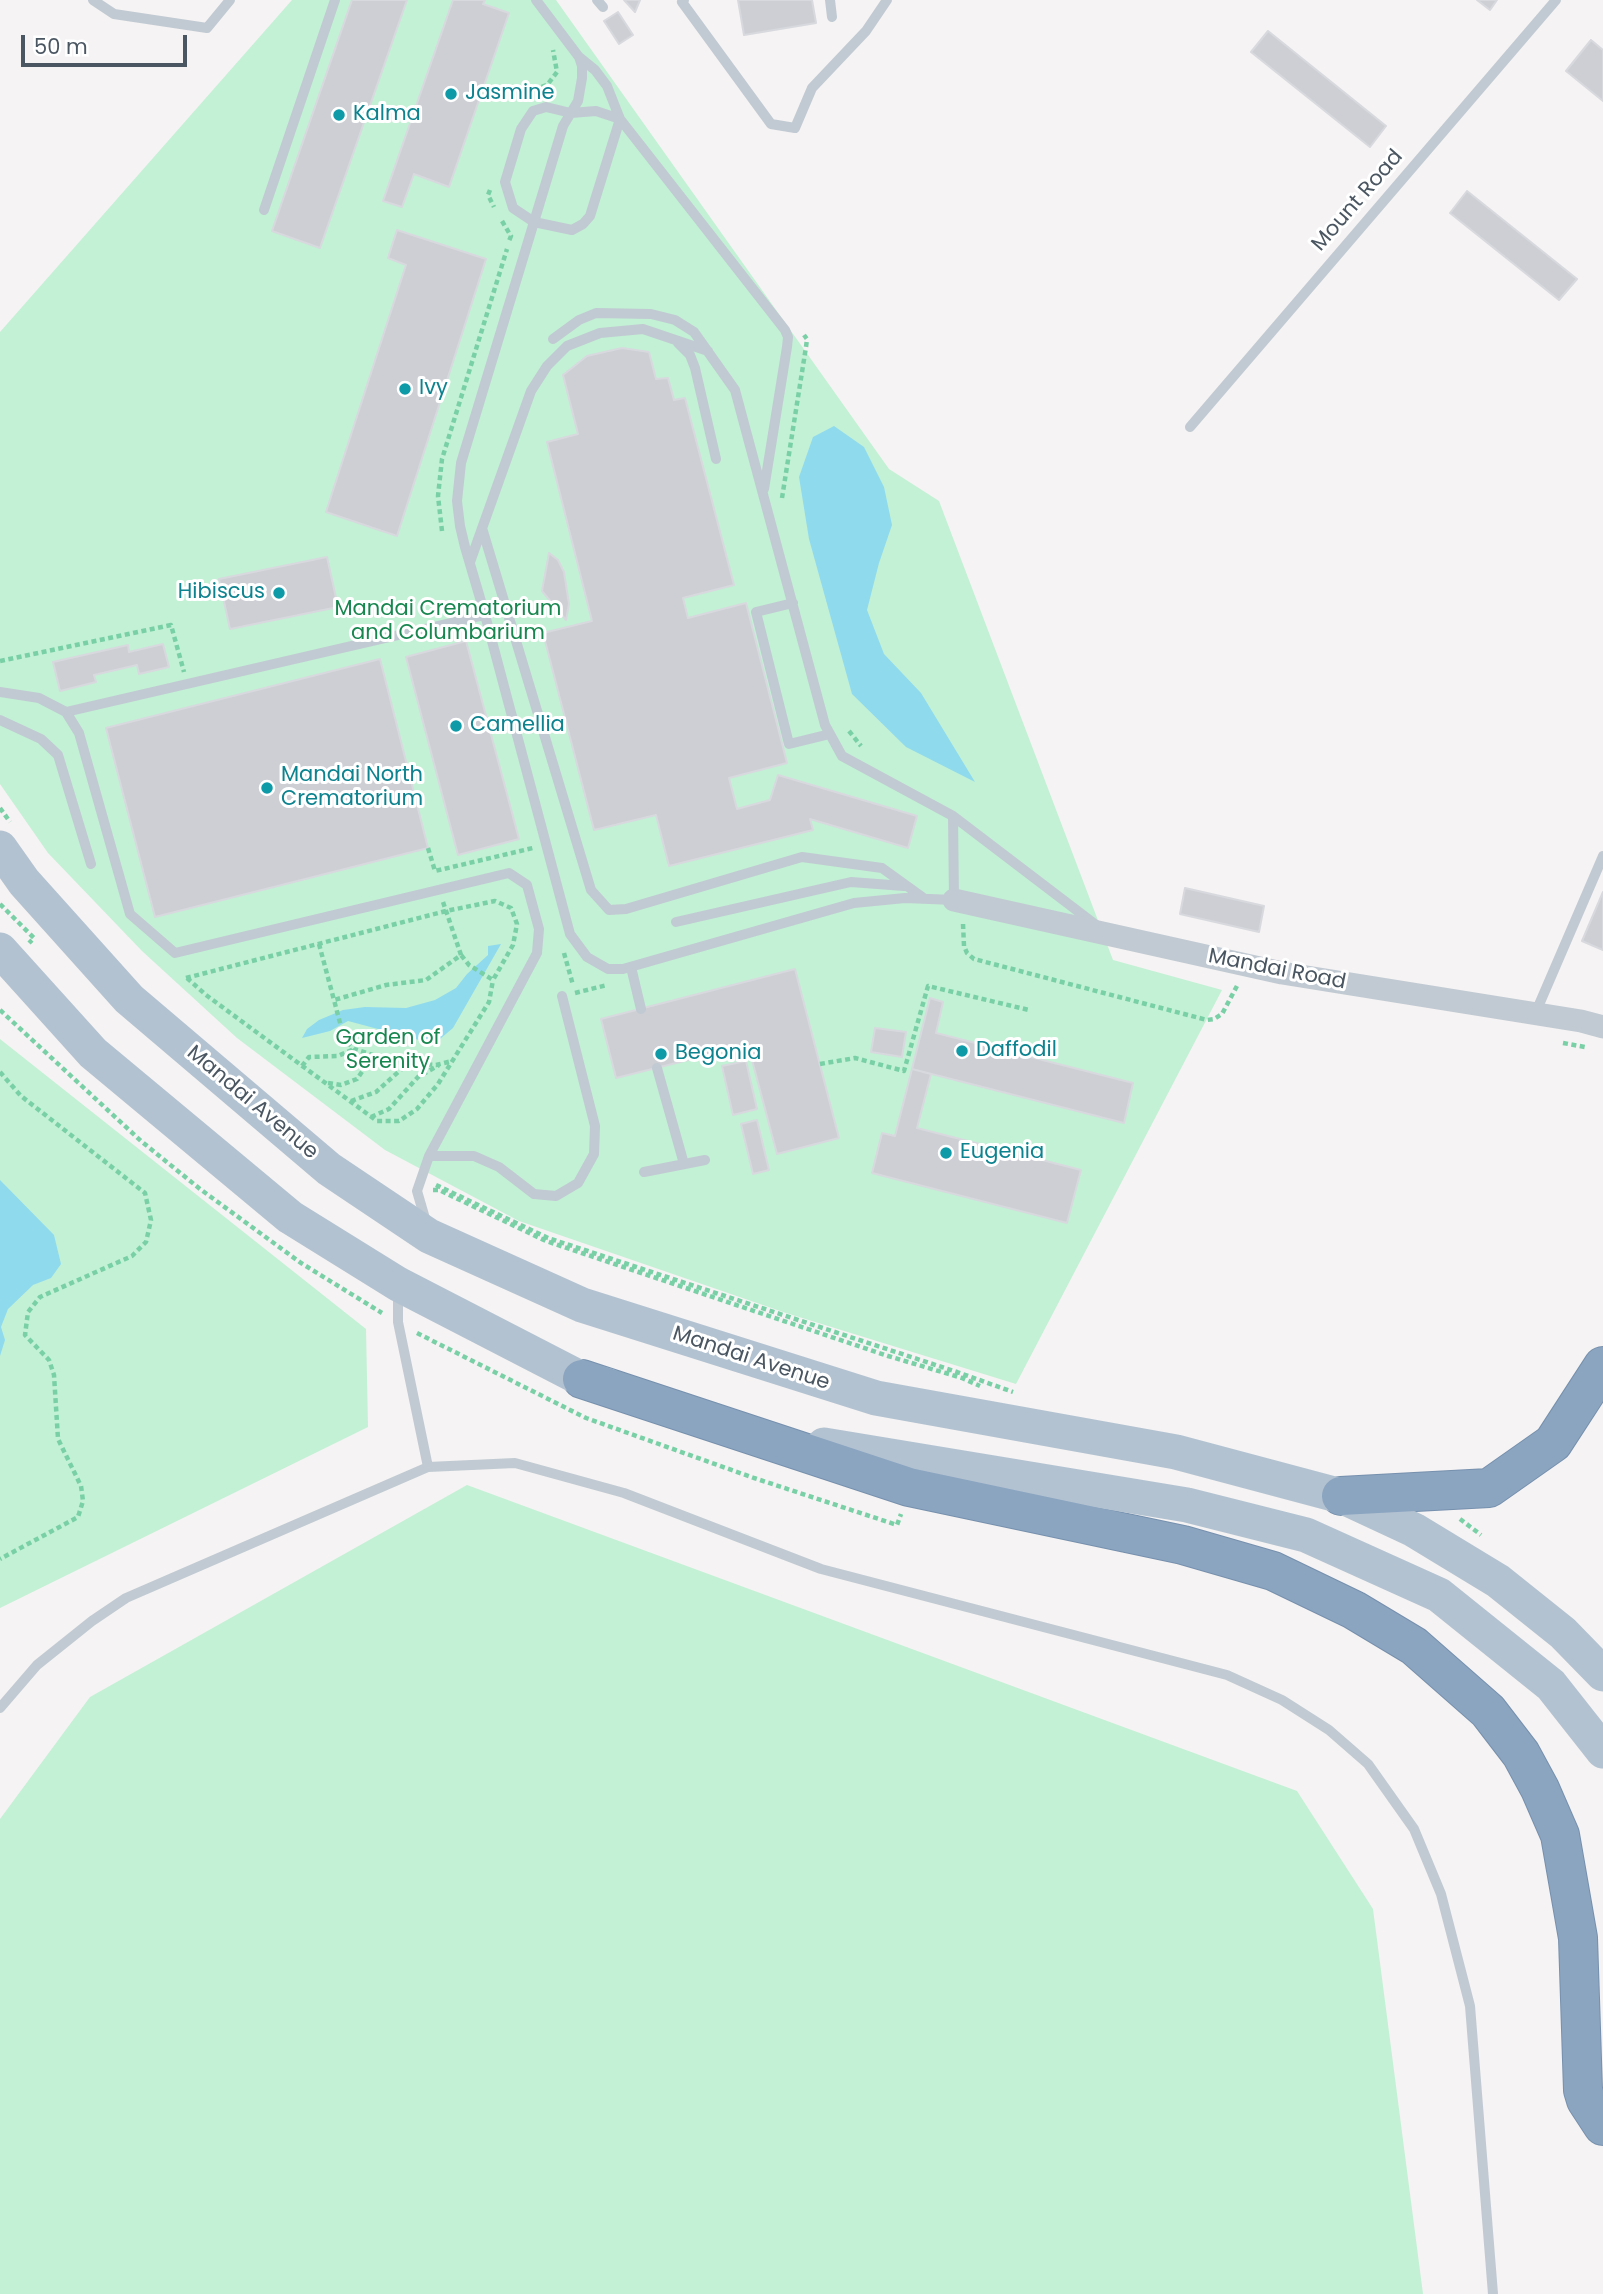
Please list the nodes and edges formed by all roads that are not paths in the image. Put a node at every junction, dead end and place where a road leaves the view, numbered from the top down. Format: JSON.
{"nodes":[{"id":1,"x":93,"y":0,"type":"edge"},
{"id":2,"x":230,"y":0,"type":"edge"},
{"id":3,"x":335,"y":0,"type":"edge"},
{"id":4,"x":536,"y":0,"type":"edge"},
{"id":5,"x":684,"y":0,"type":"edge"},
{"id":6,"x":830,"y":0,"type":"edge"},
{"id":7,"x":887,"y":0,"type":"edge"},
{"id":8,"x":1556,"y":0,"type":"edge"},
{"id":9,"x":832,"y":17,"type":"dead end"},
{"id":10,"x":579,"y":57,"type":"junction"},
{"id":11,"x":571,"y":113,"type":"junction"},
{"id":12,"x":620,"y":119,"type":"junction"},
{"id":13,"x":264,"y":210,"type":"dead end"},
{"id":14,"x":534,"y":222,"type":"junction"},
{"id":15,"x":673,"y":339,"type":"junction"},
{"id":16,"x":553,"y":340,"type":"dead end"},
{"id":17,"x":708,"y":351,"type":"junction"},
{"id":18,"x":1189,"y":427,"type":"dead end"},
{"id":19,"x":716,"y":458,"type":"dead end"},
{"id":20,"x":764,"y":495,"type":"junction"},
{"id":21,"x":482,"y":528,"type":"junction"},
{"id":22,"x":470,"y":562,"type":"junction"},
{"id":23,"x":793,"y":603,"type":"junction"},
{"id":24,"x":485,"y":615,"type":"junction"},
{"id":25,"x":0,"y":692,"type":"edge"},
{"id":26,"x":66,"y":712,"type":"junction"},
{"id":27,"x":0,"y":720,"type":"edge"},
{"id":28,"x":830,"y":734,"type":"junction"},
{"id":29,"x":953,"y":816,"type":"junction"},
{"id":30,"x":0,"y":848,"type":"edge"},
{"id":31,"x":1603,"y":856,"type":"edge"},
{"id":32,"x":91,"y":864,"type":"dead end"},
{"id":33,"x":906,"y":886,"type":"junction"},
{"id":34,"x":925,"y":899,"type":"junction"},
{"id":35,"x":958,"y":908,"type":"junction"},
{"id":36,"x":676,"y":922,"type":"dead end"},
{"id":37,"x":1109,"y":935,"type":"junction"},
{"id":38,"x":0,"y":950,"type":"edge"},
{"id":39,"x":631,"y":967,"type":"junction"},
{"id":40,"x":562,"y":996,"type":"dead end"},
{"id":41,"x":641,"y":1009,"type":"dead end"},
{"id":42,"x":1535,"y":1014,"type":"junction"},
{"id":43,"x":1603,"y":1027,"type":"edge"},
{"id":44,"x":657,"y":1068,"type":"dead end"},
{"id":45,"x":429,"y":1156,"type":"junction"},
{"id":46,"x":705,"y":1160,"type":"dead end"},
{"id":47,"x":684,"y":1164,"type":"junction"},
{"id":48,"x":645,"y":1172,"type":"dead end"},
{"id":49,"x":445,"y":1243,"type":"junction"},
{"id":50,"x":398,"y":1284,"type":"junction"},
{"id":51,"x":1603,"y":1366,"type":"edge"},
{"id":52,"x":582,"y":1379,"type":"junction"},
{"id":53,"x":428,"y":1467,"type":"junction"},
{"id":54,"x":1341,"y":1496,"type":"junction"},
{"id":55,"x":1603,"y":1674,"type":"edge"},
{"id":56,"x":0,"y":1708,"type":"edge"},
{"id":57,"x":1603,"y":1751,"type":"edge"},
{"id":58,"x":1603,"y":2126,"type":"edge"},
{"id":59,"x":1493,"y":2294,"type":"edge"}],
"edges":[{"from":1,"to":2,"type":"lane"},
{"from":3,"to":13,"type":"lane"},
{"from":4,"to":10,"type":"lane"},
{"from":5,"to":7,"type":"lane"},
{"from":6,"to":9,"type":"lane"},
{"from":8,"to":18,"type":"lane","name":"Mount Road"},
{"from":10,"to":11,"type":"lane"},
{"from":10,"to":12,"type":"lane"},
{"from":11,"to":12,"type":"lane"},
{"from":11,"to":14,"type":"lane"},
{"from":11,"to":14,"type":"lane"},
{"from":12,"to":14,"type":"lane"},
{"from":12,"to":20,"type":"lane"},
{"from":14,"to":22,"type":"lane"},
{"from":15,"to":17,"type":"lane"},
{"from":15,"to":19,"type":"lane"},
{"from":15,"to":21,"type":"lane"},
{"from":16,"to":17,"type":"lane"},
{"from":17,"to":20,"type":"lane"},
{"from":20,"to":23,"type":"lane"},
{"from":21,"to":22,"type":"lane"},
{"from":21,"to":33,"type":"lane"},
{"from":22,"to":24,"type":"lane"},
{"from":23,"to":28,"type":"lane"},
{"from":23,"to":28,"type":"lane"},
{"from":24,"to":26,"type":"lane"},
{"from":24,"to":39,"type":"lane"},
{"from":25,"to":26,"type":"lane"},
{"from":26,"to":45,"type":"lane"},
{"from":27,"to":32,"type":"lane"},
{"from":28,"to":29,"type":"lane"},
{"from":29,"to":35,"type":"lane"},
{"from":29,"to":37,"type":"lane"},
{"from":30,"to":49,"type":"main road","name":"Mandai Avenue"},
{"from":31,"to":42,"type":"lane"},
{"from":33,"to":34,"type":"lane"},
{"from":33,"to":36,"type":"lane"},
{"from":34,"to":35,"type":"lane"},
{"from":34,"to":39,"type":"lane"},
{"from":35,"to":37,"type":"street","name":"Mandai Road"},
{"from":37,"to":42,"type":"street","name":"Mandai Road"},
{"from":38,"to":50,"type":"main road"},
{"from":39,"to":41,"type":"lane"},
{"from":40,"to":45,"type":"lane"},
{"from":42,"to":43,"type":"street","name":"Mandai Road"},
{"from":44,"to":47,"type":"lane"},
{"from":45,"to":49,"type":"lane"},
{"from":46,"to":47,"type":"lane"},
{"from":47,"to":48,"type":"lane"},
{"from":49,"to":54,"type":"main road","name":"Mandai Avenue"},
{"from":50,"to":52,"type":"main road"},
{"from":50,"to":53,"type":"lane"},
{"from":51,"to":54,"type":"highway"},
{"from":52,"to":57,"type":"main road"},
{"from":52,"to":58,"type":"highway"},
{"from":53,"to":56,"type":"lane"},
{"from":53,"to":59,"type":"lane"},
{"from":54,"to":55,"type":"main road","name":"Mandai Avenue"}]}
